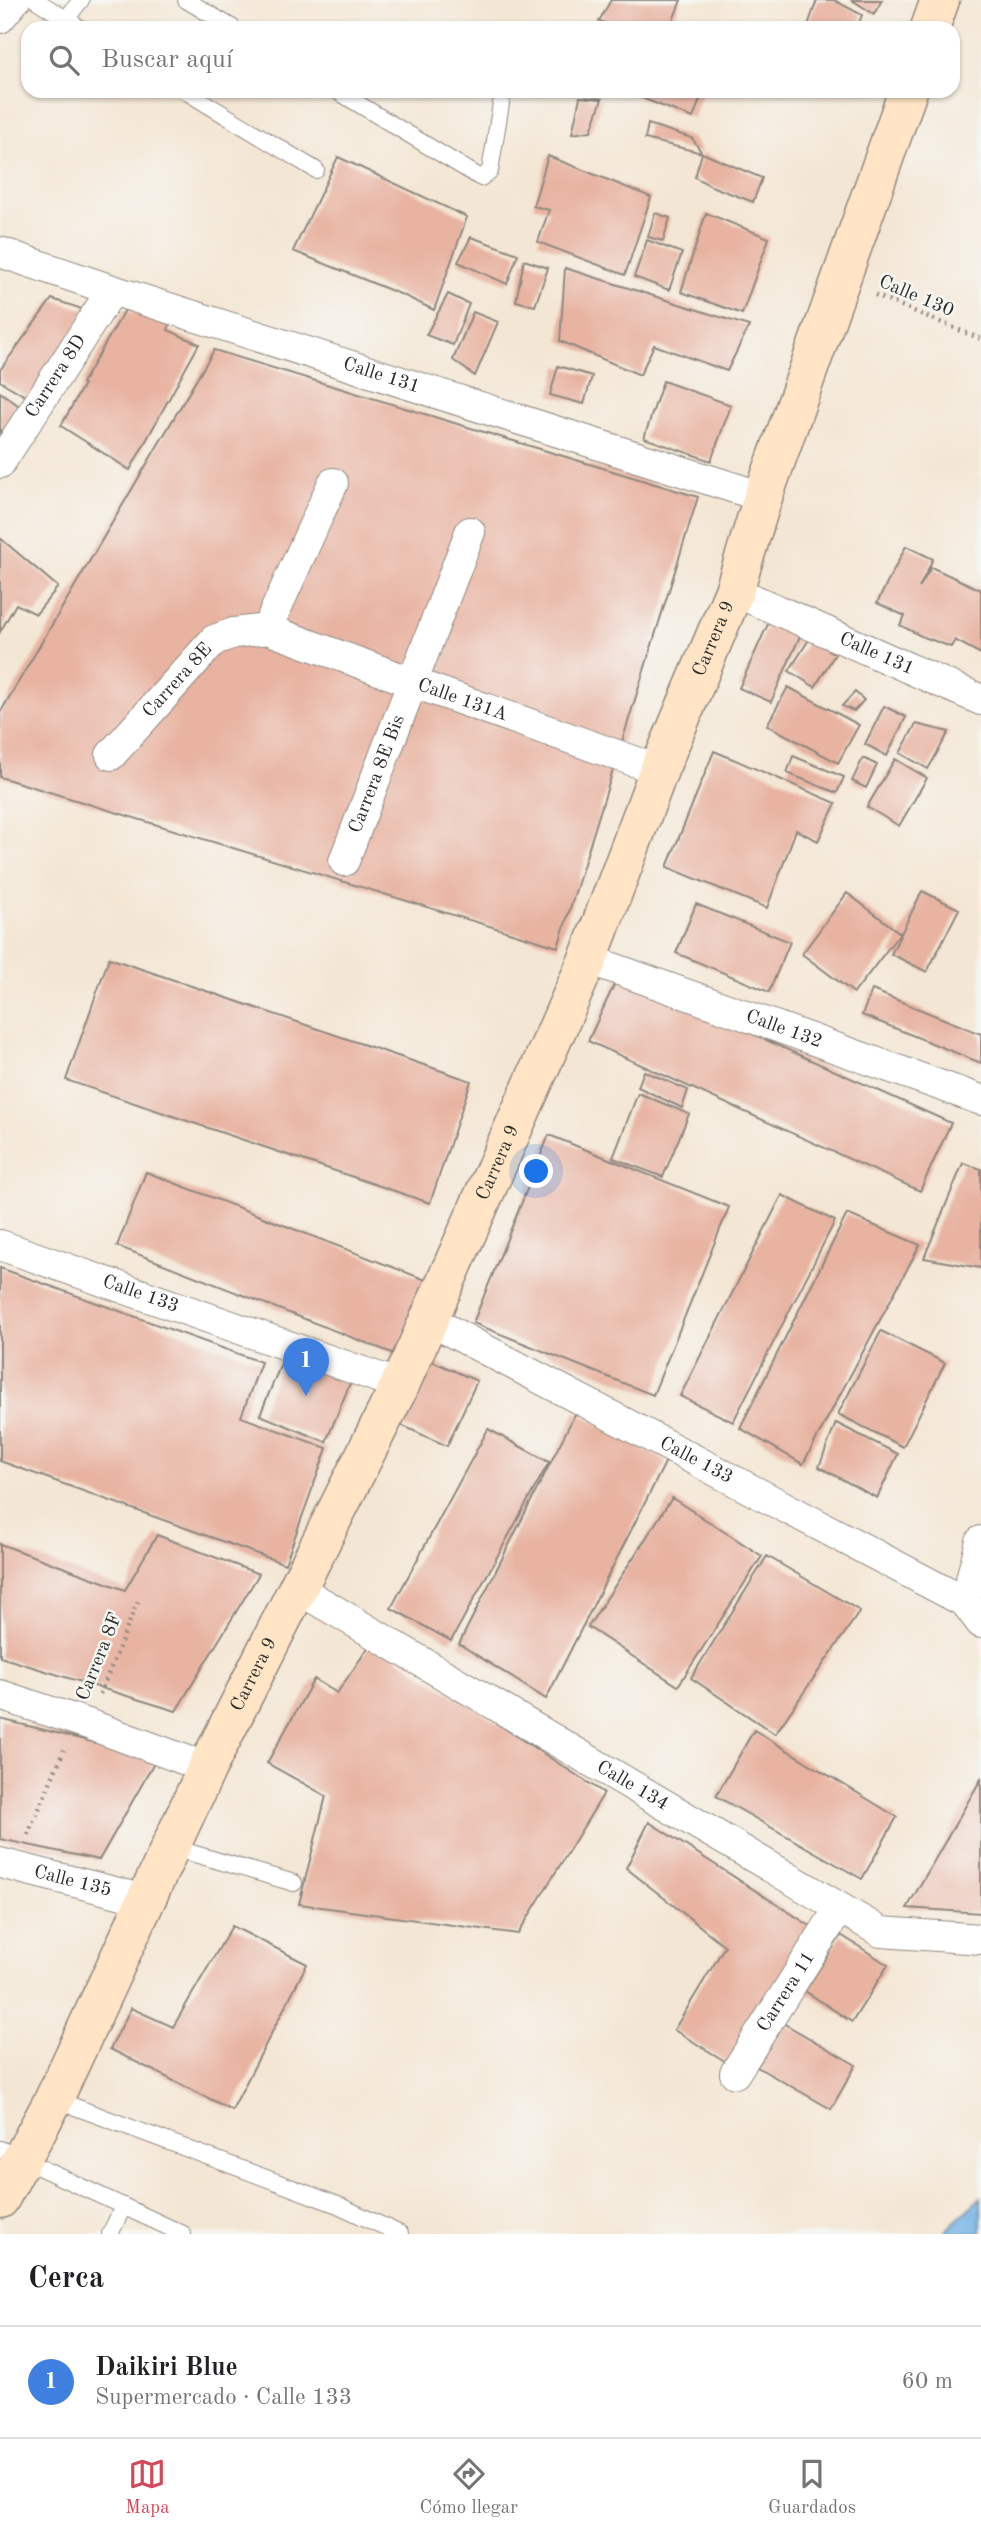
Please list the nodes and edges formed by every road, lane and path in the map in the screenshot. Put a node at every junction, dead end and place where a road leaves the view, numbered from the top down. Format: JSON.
{"nodes":[{"id":1,"x":15,"y":0,"type":"edge"},
{"id":2,"x":36,"y":0,"type":"edge"},
{"id":3,"x":81,"y":0,"type":"edge"},
{"id":4,"x":186,"y":0,"type":"edge"},
{"id":5,"x":940,"y":0,"type":"edge"},
{"id":6,"x":0,"y":18,"type":"edge"},
{"id":7,"x":66,"y":19,"type":"junction"},
{"id":8,"x":69,"y":21,"type":"edge"},
{"id":9,"x":221,"y":21,"type":"edge"},
{"id":10,"x":932,"y":21,"type":"edge"},
{"id":11,"x":197,"y":98,"type":"edge"},
{"id":12,"x":349,"y":98,"type":"edge"},
{"id":13,"x":502,"y":98,"type":"edge"},
{"id":14,"x":905,"y":98,"type":"edge"},
{"id":15,"x":316,"y":170,"type":"dead end"},
{"id":16,"x":0,"y":252,"type":"edge"},
{"id":17,"x":840,"y":281,"type":"junction"},
{"id":18,"x":112,"y":290,"type":"junction"},
{"id":19,"x":981,"y":339,"type":"edge"},
{"id":20,"x":0,"y":463,"type":"edge"},
{"id":21,"x":333,"y":483,"type":"dead end"},
{"id":22,"x":763,"y":498,"type":"junction"},
{"id":23,"x":470,"y":532,"type":"dead end"},
{"id":24,"x":734,"y":590,"type":"junction"},
{"id":25,"x":267,"y":629,"type":"junction"},
{"id":26,"x":414,"y":683,"type":"junction"},
{"id":27,"x":981,"y":701,"type":"edge"},
{"id":28,"x":111,"y":755,"type":"dead end"},
{"id":29,"x":659,"y":770,"type":"junction"},
{"id":30,"x":344,"y":861,"type":"dead end"},
{"id":31,"x":588,"y":959,"type":"junction"},
{"id":32,"x":981,"y":1101,"type":"edge"},
{"id":33,"x":0,"y":1245,"type":"edge"},
{"id":34,"x":427,"y":1319,"type":"junction"},
{"id":35,"x":400,"y":1385,"type":"junction"},
{"id":36,"x":981,"y":1541,"type":"edge"},
{"id":37,"x":298,"y":1589,"type":"junction"},
{"id":38,"x":138,"y":1601,"type":"dead end"},
{"id":39,"x":973,"y":1612,"type":"edge"},
{"id":40,"x":0,"y":1695,"type":"edge"},
{"id":41,"x":82,"y":1722,"type":"junction"},
{"id":42,"x":207,"y":1768,"type":"junction"},
{"id":43,"x":171,"y":1847,"type":"junction"},
{"id":44,"x":8,"y":1864,"type":"edge"},
{"id":45,"x":294,"y":1883,"type":"dead end"},
{"id":46,"x":146,"y":1900,"type":"junction"},
{"id":47,"x":839,"y":1909,"type":"junction"},
{"id":48,"x":981,"y":1939,"type":"edge"},
{"id":49,"x":735,"y":2073,"type":"dead end"},
{"id":50,"x":54,"y":2099,"type":"junction"},
{"id":51,"x":11,"y":2155,"type":"edge"},
{"id":52,"x":0,"y":2199,"type":"edge"},
{"id":53,"x":123,"y":2207,"type":"junction"},
{"id":54,"x":110,"y":2234,"type":"edge"},
{"id":55,"x":183,"y":2234,"type":"edge"},
{"id":56,"x":400,"y":2234,"type":"edge"}],
"edges":[{"from":1,"to":6,"type":"street"},
{"from":2,"to":7,"type":"lane"},
{"from":3,"to":7,"type":"lane"},
{"from":4,"to":9,"type":"lane"},
{"from":5,"to":10,"type":"street"},
{"from":7,"to":8,"type":"lane"},
{"from":11,"to":15,"type":"lane"},
{"from":12,"to":13,"type":"lane"},
{"from":14,"to":17,"type":"street","name":"Carrera 9"},
{"from":16,"to":18,"type":"street","name":"Calle 131"},
{"from":17,"to":19,"type":"path","name":"Calle 130"},
{"from":17,"to":22,"type":"street","name":"Carrera 9"},
{"from":18,"to":20,"type":"street","name":"Carrera 8D"},
{"from":18,"to":22,"type":"street","name":"Calle 131"},
{"from":21,"to":25,"type":"street"},
{"from":22,"to":24,"type":"street","name":"Carrera 9"},
{"from":23,"to":26,"type":"street","name":"Carrera 8E Bis"},
{"from":24,"to":27,"type":"street","name":"Calle 131"},
{"from":24,"to":29,"type":"street","name":"Carrera 9"},
{"from":25,"to":26,"type":"street","name":"Calle 131A"},
{"from":25,"to":28,"type":"street","name":"Carrera 8E"},
{"from":26,"to":29,"type":"street","name":"Calle 131A"},
{"from":26,"to":30,"type":"street","name":"Carrera 8E Bis"},
{"from":29,"to":31,"type":"street","name":"Carrera 9"},
{"from":31,"to":32,"type":"street","name":"Calle 132"},
{"from":31,"to":34,"type":"street","name":"Carrera 9"},
{"from":33,"to":35,"type":"street","name":"Calle 133"},
{"from":34,"to":35,"type":"street","name":"Carrera 9"},
{"from":34,"to":39,"type":"street","name":"Calle 133"},
{"from":35,"to":37,"type":"street","name":"Carrera 9"},
{"from":36,"to":39,"type":"street"},
{"from":37,"to":42,"type":"street","name":"Carrera 9"},
{"from":37,"to":47,"type":"street","name":"Calle 134"},
{"from":38,"to":41,"type":"path","name":"Carrera 8F"},
{"from":40,"to":41,"type":"street"},
{"from":41,"to":42,"type":"street"},
{"from":41,"to":44,"type":"path","name":"Carrera 8F"},
{"from":42,"to":43,"type":"street","name":"Carrera 9"},
{"from":43,"to":45,"type":"lane"},
{"from":43,"to":46,"type":"street","name":"Carrera 9"},
{"from":44,"to":46,"type":"street","name":"Calle 135"},
{"from":46,"to":50,"type":"street","name":"Carrera 9"},
{"from":47,"to":48,"type":"street","name":"Calle 134"},
{"from":47,"to":49,"type":"street","name":"Carrera 11"},
{"from":50,"to":51,"type":"street","name":"Carrera 9"},
{"from":50,"to":56,"type":"lane"},
{"from":51,"to":52,"type":"street","name":"Carrera 9"},
{"from":51,"to":53,"type":"lane"},
{"from":53,"to":54,"type":"lane"},
{"from":53,"to":55,"type":"lane"}]}
